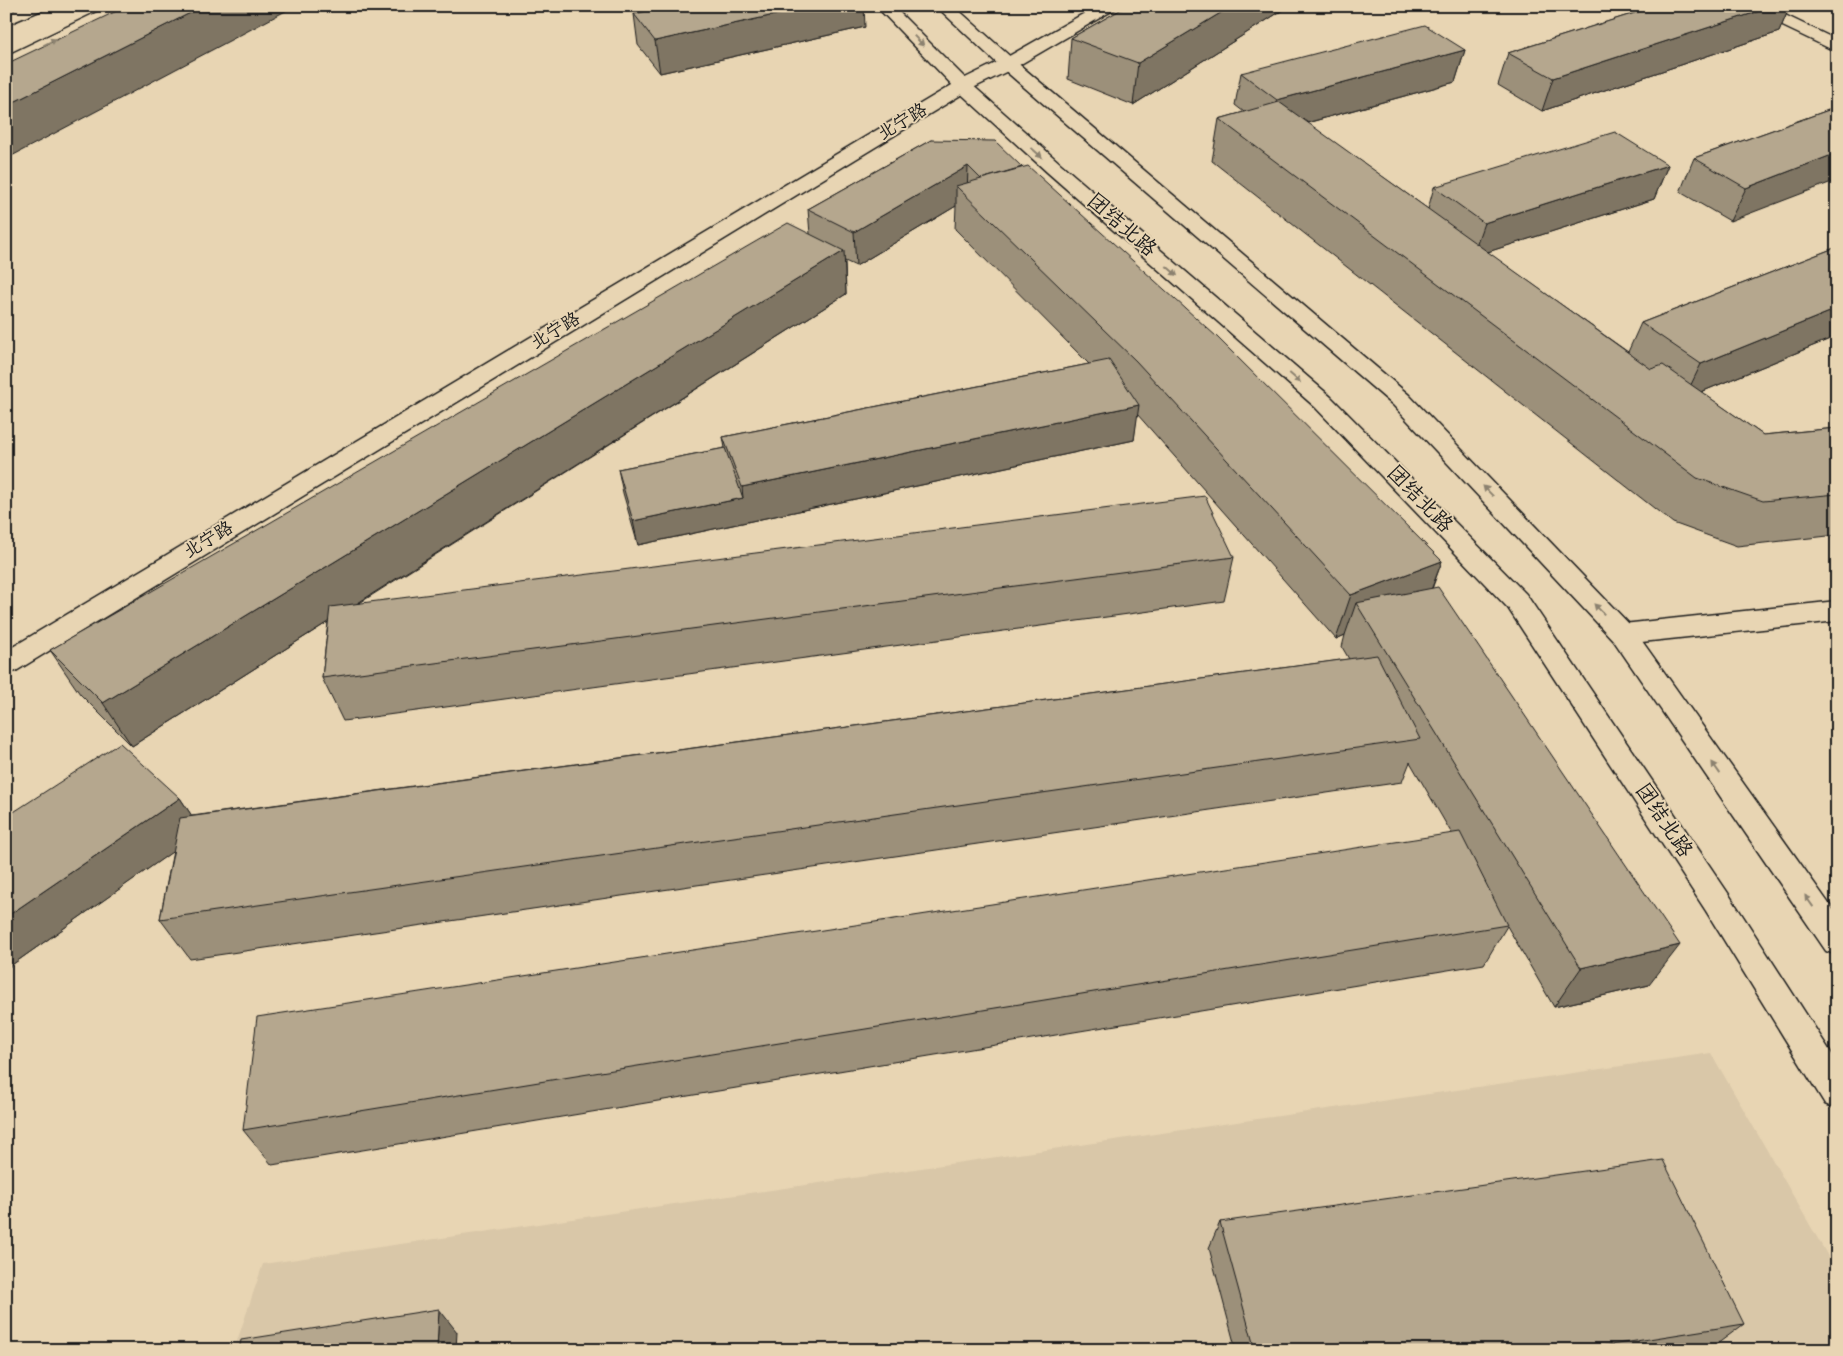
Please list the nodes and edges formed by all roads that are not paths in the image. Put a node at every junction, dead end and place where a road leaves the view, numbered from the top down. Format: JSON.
{"nodes":[{"id":1,"x":38,"y":6,"type":"edge"},
{"id":2,"x":88,"y":6,"type":"edge"},
{"id":3,"x":884,"y":6,"type":"edge"},
{"id":4,"x":944,"y":6,"type":"edge"},
{"id":5,"x":1109,"y":6,"type":"edge"},
{"id":6,"x":1753,"y":6,"type":"edge"},
{"id":7,"x":131,"y":10,"type":"edge"},
{"id":8,"x":60,"y":19,"type":"dead end"},
{"id":9,"x":6,"y":20,"type":"edge"},
{"id":10,"x":1837,"y":47,"type":"edge"},
{"id":11,"x":6,"y":63,"type":"edge"},
{"id":12,"x":1008,"y":64,"type":"junction"},
{"id":13,"x":6,"y":77,"type":"edge"},
{"id":14,"x":963,"y":86,"type":"junction"},
{"id":15,"x":1837,"y":612,"type":"edge"},
{"id":16,"x":1623,"y":634,"type":"junction"},
{"id":17,"x":6,"y":664,"type":"edge"},
{"id":18,"x":1837,"y":941,"type":"edge"},
{"id":19,"x":1837,"y":1093,"type":"edge"}],
"edges":[{"from":1,"to":9,"type":"main road"},
{"from":2,"to":8,"type":"main road"},
{"from":3,"to":14,"type":"main road","name":"团结北路","one_way":true},
{"from":4,"to":12,"type":"main road"},
{"from":5,"to":12,"type":"main road","name":"北宁路"},
{"from":6,"to":10,"type":"main road"},
{"from":11,"to":7,"type":"main road","one_way":true},
{"from":7,"to":13,"type":"main road"},
{"from":12,"to":14,"type":"main road","name":"北宁路"},
{"from":16,"to":12,"type":"main road","one_way":true},
{"from":14,"to":17,"type":"main road","name":"北宁路"},
{"from":14,"to":19,"type":"main road","name":"团结北路","one_way":true},
{"from":15,"to":16,"type":"main road"},
{"from":18,"to":16,"type":"main road","one_way":true}]}
